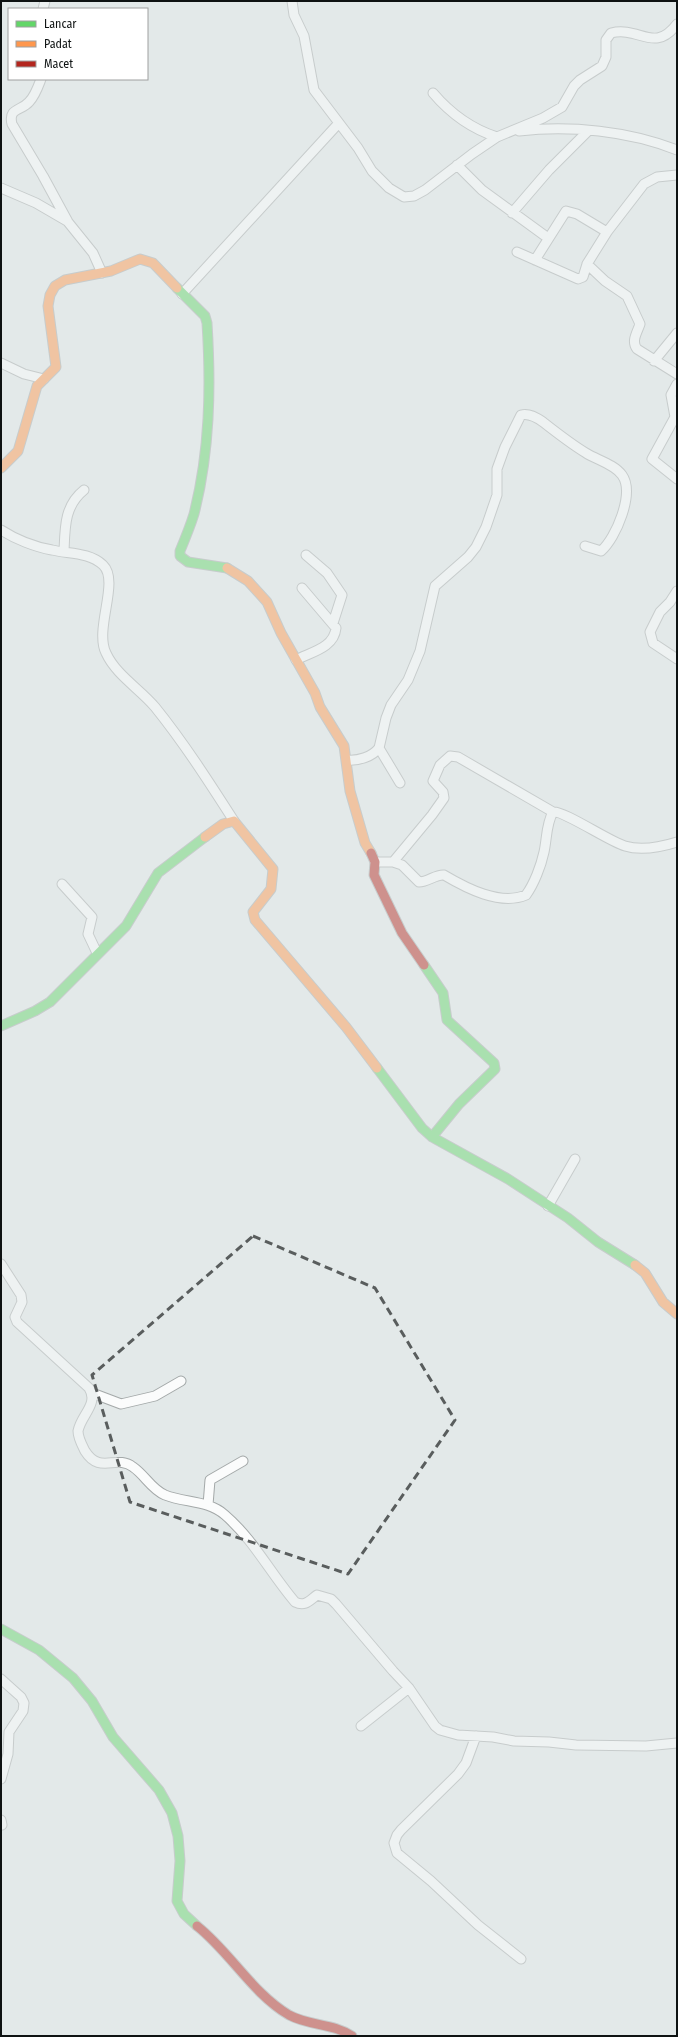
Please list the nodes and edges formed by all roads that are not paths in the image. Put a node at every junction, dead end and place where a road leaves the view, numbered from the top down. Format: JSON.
{"nodes":[{"id":1,"x":292,"y":1,"type":"edge"},
{"id":2,"x":677,"y":24,"type":"edge"},
{"id":3,"x":40,"y":80,"type":"edge"},
{"id":4,"x":433,"y":93,"type":"dead end"},
{"id":5,"x":338,"y":124,"type":"junction"},
{"id":6,"x":588,"y":131,"type":"junction"},
{"id":7,"x":508,"y":132,"type":"junction"},
{"id":8,"x":497,"y":137,"type":"junction"},
{"id":9,"x":677,"y":150,"type":"edge"},
{"id":10,"x":457,"y":166,"type":"junction"},
{"id":11,"x":677,"y":175,"type":"edge"},
{"id":12,"x":1,"y":188,"type":"edge"},
{"id":13,"x":512,"y":213,"type":"junction"},
{"id":14,"x":68,"y":222,"type":"junction"},
{"id":15,"x":606,"y":232,"type":"junction"},
{"id":16,"x":548,"y":238,"type":"junction"},
{"id":17,"x":517,"y":252,"type":"dead end"},
{"id":18,"x":535,"y":260,"type":"junction"},
{"id":19,"x":587,"y":264,"type":"junction"},
{"id":20,"x":102,"y":273,"type":"junction"},
{"id":21,"x":182,"y":294,"type":"junction"},
{"id":22,"x":677,"y":333,"type":"edge"},
{"id":23,"x":654,"y":361,"type":"junction"},
{"id":24,"x":1,"y":363,"type":"edge"},
{"id":25,"x":677,"y":374,"type":"edge"},
{"id":26,"x":44,"y":379,"type":"junction"},
{"id":27,"x":677,"y":384,"type":"edge"},
{"id":28,"x":1,"y":468,"type":"edge"},
{"id":29,"x":677,"y":479,"type":"edge"},
{"id":30,"x":84,"y":490,"type":"dead end"},
{"id":31,"x":1,"y":530,"type":"edge"},
{"id":32,"x":585,"y":546,"type":"dead end"},
{"id":33,"x":64,"y":552,"type":"junction"},
{"id":34,"x":306,"y":555,"type":"dead end"},
{"id":35,"x":302,"y":588,"type":"dead end"},
{"id":36,"x":677,"y":591,"type":"edge"},
{"id":37,"x":334,"y":623,"type":"junction"},
{"id":38,"x":677,"y":659,"type":"edge"},
{"id":39,"x":296,"y":660,"type":"junction"},
{"id":40,"x":379,"y":748,"type":"junction"},
{"id":41,"x":347,"y":760,"type":"junction"},
{"id":42,"x":400,"y":783,"type":"dead end"},
{"id":43,"x":553,"y":812,"type":"junction"},
{"id":44,"x":234,"y":821,"type":"junction"},
{"id":45,"x":677,"y":842,"type":"edge"},
{"id":46,"x":375,"y":862,"type":"junction"},
{"id":47,"x":393,"y":862,"type":"junction"},
{"id":48,"x":62,"y":884,"type":"dead end"},
{"id":49,"x":97,"y":953,"type":"junction"},
{"id":50,"x":1,"y":1026,"type":"edge"},
{"id":51,"x":432,"y":1137,"type":"junction"},
{"id":52,"x":576,"y":1159,"type":"dead end"},
{"id":53,"x":548,"y":1206,"type":"junction"},
{"id":54,"x":1,"y":1264,"type":"edge"},
{"id":55,"x":677,"y":1314,"type":"edge"},
{"id":56,"x":181,"y":1381,"type":"dead end"},
{"id":57,"x":92,"y":1392,"type":"junction"},
{"id":58,"x":243,"y":1461,"type":"dead end"},
{"id":59,"x":208,"y":1505,"type":"junction"},
{"id":60,"x":1,"y":1629,"type":"edge"},
{"id":61,"x":1,"y":1679,"type":"edge"},
{"id":62,"x":409,"y":1688,"type":"junction"},
{"id":63,"x":361,"y":1726,"type":"dead end"},
{"id":64,"x":476,"y":1736,"type":"junction"},
{"id":65,"x":677,"y":1744,"type":"edge"},
{"id":66,"x":1,"y":1779,"type":"edge"},
{"id":67,"x":521,"y":1959,"type":"dead end"},
{"id":68,"x":352,"y":2036,"type":"edge"}],
"edges":[{"from":1,"to":5,"type":"street"},
{"from":2,"to":7,"type":"street"},
{"from":3,"to":14,"type":"street"},
{"from":4,"to":8,"type":"street"},
{"from":5,"to":10,"type":"street"},
{"from":5,"to":21,"type":"street"},
{"from":6,"to":7,"type":"street"},
{"from":6,"to":9,"type":"street"},
{"from":6,"to":13,"type":"street"},
{"from":7,"to":8,"type":"street"},
{"from":8,"to":10,"type":"street"},
{"from":10,"to":13,"type":"street"},
{"from":11,"to":15,"type":"street"},
{"from":12,"to":14,"type":"street"},
{"from":13,"to":16,"type":"street"},
{"from":14,"to":20,"type":"street"},
{"from":15,"to":16,"type":"street"},
{"from":15,"to":19,"type":"street"},
{"from":16,"to":18,"type":"street"},
{"from":17,"to":18,"type":"street"},
{"from":18,"to":19,"type":"street"},
{"from":19,"to":23,"type":"street"},
{"from":20,"to":21,"type":"street"},
{"from":20,"to":26,"type":"street"},
{"from":21,"to":39,"type":"street"},
{"from":22,"to":23,"type":"street"},
{"from":23,"to":25,"type":"street"},
{"from":24,"to":26,"type":"street"},
{"from":26,"to":28,"type":"street"},
{"from":27,"to":29,"type":"street"},
{"from":30,"to":33,"type":"street"},
{"from":31,"to":33,"type":"street"},
{"from":32,"to":40,"type":"street"},
{"from":33,"to":44,"type":"street"},
{"from":34,"to":37,"type":"street"},
{"from":35,"to":37,"type":"street"},
{"from":36,"to":38,"type":"street"},
{"from":37,"to":39,"type":"street"},
{"from":39,"to":41,"type":"street"},
{"from":40,"to":41,"type":"street"},
{"from":40,"to":42,"type":"street"},
{"from":41,"to":46,"type":"street"},
{"from":43,"to":45,"type":"street"},
{"from":43,"to":47,"type":"street"},
{"from":43,"to":47,"type":"street"},
{"from":44,"to":49,"type":"street"},
{"from":44,"to":51,"type":"street"},
{"from":46,"to":47,"type":"street"},
{"from":46,"to":51,"type":"street"},
{"from":48,"to":49,"type":"street"},
{"from":49,"to":50,"type":"street"},
{"from":51,"to":53,"type":"street"},
{"from":52,"to":53,"type":"street"},
{"from":53,"to":55,"type":"street"},
{"from":54,"to":57,"type":"street"},
{"from":56,"to":57,"type":"street"},
{"from":57,"to":59,"type":"street"},
{"from":58,"to":59,"type":"street"},
{"from":59,"to":62,"type":"street"},
{"from":60,"to":68,"type":"street"},
{"from":61,"to":66,"type":"street"},
{"from":62,"to":63,"type":"street"},
{"from":62,"to":64,"type":"street"},
{"from":64,"to":65,"type":"street"},
{"from":64,"to":67,"type":"street"}]}
